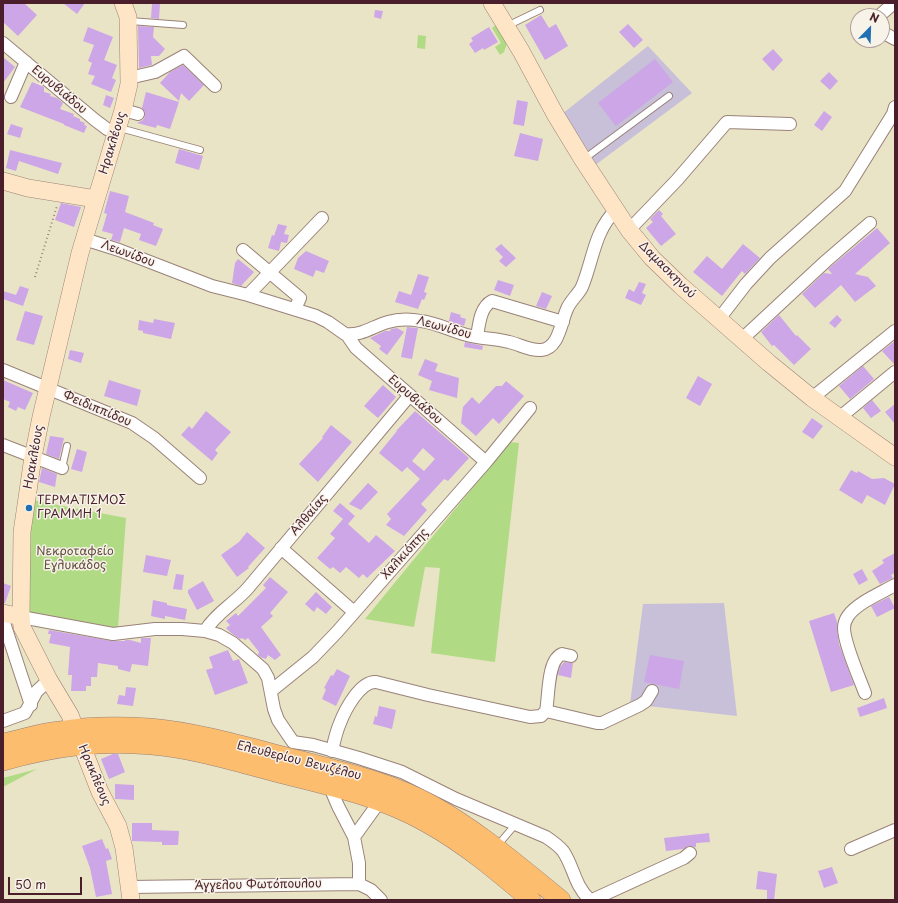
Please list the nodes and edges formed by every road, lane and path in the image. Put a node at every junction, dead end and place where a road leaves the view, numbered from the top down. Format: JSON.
{"nodes":[{"id":1,"x":123,"y":3,"type":"edge"},
{"id":2,"x":492,"y":3,"type":"edge"},
{"id":3,"x":540,"y":10,"type":"dead end"},
{"id":4,"x":128,"y":20,"type":"junction"},
{"id":5,"x":183,"y":26,"type":"dead end"},
{"id":6,"x":506,"y":26,"type":"junction"},
{"id":7,"x":3,"y":43,"type":"edge"},
{"id":8,"x":26,"y":62,"type":"junction"},
{"id":9,"x":129,"y":78,"type":"junction"},
{"id":10,"x":215,"y":86,"type":"dead end"},
{"id":11,"x":669,"y":96,"type":"dead end"},
{"id":12,"x":11,"y":97,"type":"dead end"},
{"id":13,"x":894,"y":112,"type":"edge"},
{"id":14,"x":790,"y":124,"type":"dead end"},
{"id":15,"x":117,"y":130,"type":"junction"},
{"id":16,"x":200,"y":150,"type":"dead end"},
{"id":17,"x":583,"y":160,"type":"junction"},
{"id":18,"x":3,"y":181,"type":"edge"},
{"id":19,"x":61,"y":193,"type":"junction"},
{"id":20,"x":96,"y":199,"type":"junction"},
{"id":21,"x":616,"y":210,"type":"junction"},
{"id":22,"x":322,"y":218,"type":"dead end"},
{"id":23,"x":870,"y":224,"type":"dead end"},
{"id":24,"x":629,"y":230,"type":"junction"},
{"id":25,"x":84,"y":239,"type":"junction"},
{"id":26,"x":244,"y":250,"type":"dead end"},
{"id":27,"x":270,"y":272,"type":"junction"},
{"id":28,"x":35,"y":277,"type":"dead end"},
{"id":29,"x":248,"y":295,"type":"junction"},
{"id":30,"x":295,"y":309,"type":"junction"},
{"id":31,"x":719,"y":319,"type":"junction"},
{"id":32,"x":563,"y":322,"type":"junction"},
{"id":33,"x":895,"y":331,"type":"edge"},
{"id":34,"x":347,"y":335,"type":"junction"},
{"id":35,"x":477,"y":337,"type":"junction"},
{"id":36,"x":741,"y":340,"type":"junction"},
{"id":37,"x":3,"y":370,"type":"edge"},
{"id":38,"x":895,"y":372,"type":"edge"},
{"id":39,"x":47,"y":388,"type":"junction"},
{"id":40,"x":410,"y":395,"type":"junction"},
{"id":41,"x":812,"y":398,"type":"junction"},
{"id":42,"x":530,"y":408,"type":"dead end"},
{"id":43,"x":839,"y":418,"type":"junction"},
{"id":44,"x":3,"y":444,"type":"edge"},
{"id":45,"x":67,"y":446,"type":"dead end"},
{"id":46,"x":33,"y":457,"type":"junction"},
{"id":47,"x":895,"y":457,"type":"edge"},
{"id":48,"x":486,"y":462,"type":"junction"},
{"id":49,"x":62,"y":468,"type":"joint"},
{"id":50,"x":200,"y":478,"type":"dead end"},
{"id":51,"x":281,"y":548,"type":"junction"},
{"id":52,"x":895,"y":585,"type":"edge"},
{"id":53,"x":354,"y":612,"type":"junction"},
{"id":54,"x":3,"y":613,"type":"edge"},
{"id":55,"x":21,"y":617,"type":"junction"},
{"id":56,"x":3,"y":620,"type":"edge"},
{"id":57,"x":205,"y":631,"type":"junction"},
{"id":58,"x":571,"y":656,"type":"dead end"},
{"id":59,"x":49,"y":680,"type":"junction"},
{"id":60,"x":271,"y":690,"type":"junction"},
{"id":61,"x":652,"y":691,"type":"dead end"},
{"id":62,"x":865,"y":693,"type":"dead end"},
{"id":63,"x":30,"y":705,"type":"junction"},
{"id":64,"x":546,"y":711,"type":"junction"},
{"id":65,"x":3,"y":721,"type":"edge"},
{"id":66,"x":78,"y":737,"type":"junction"},
{"id":67,"x":3,"y":743,"type":"edge"},
{"id":68,"x":294,"y":751,"type":"junction"},
{"id":69,"x":332,"y":751,"type":"junction"},
{"id":70,"x":3,"y":761,"type":"edge"},
{"id":71,"x":329,"y":785,"type":"junction"},
{"id":72,"x":380,"y":801,"type":"junction"},
{"id":73,"x":515,"y":824,"type":"junction"},
{"id":74,"x":895,"y":830,"type":"edge"},
{"id":75,"x":354,"y":837,"type":"junction"},
{"id":76,"x":496,"y":847,"type":"junction"},
{"id":77,"x":851,"y":849,"type":"dead end"},
{"id":78,"x":690,"y":853,"type":"dead end"},
{"id":79,"x":359,"y":884,"type":"junction"},
{"id":80,"x":129,"y":896,"type":"edge"},
{"id":81,"x":382,"y":900,"type":"edge"},
{"id":82,"x":531,"y":900,"type":"edge"},
{"id":83,"x":561,"y":900,"type":"edge"},
{"id":84,"x":591,"y":900,"type":"edge"}],
"edges":[{"from":1,"to":4,"type":"street","name":"Ηρακλέους"},
{"from":2,"to":6,"type":"street","name":"Δαμασκηνού"},
{"from":3,"to":6,"type":"lane"},
{"from":4,"to":5,"type":"lane"},
{"from":4,"to":9,"type":"street","name":"Ηρακλέους"},
{"from":6,"to":17,"type":"street","name":"Δαμασκηνού"},
{"from":7,"to":8,"type":"street","name":"Ευρυβιάδου"},
{"from":8,"to":12,"type":"street"},
{"from":8,"to":15,"type":"street","name":"Ευρυβιάδου"},
{"from":9,"to":10,"type":"street"},
{"from":9,"to":15,"type":"street","name":"Ηρακλέους"},
{"from":11,"to":17,"type":"lane"},
{"from":13,"to":31,"type":"street"},
{"from":14,"to":24,"type":"street"},
{"from":15,"to":16,"type":"lane"},
{"from":15,"to":20,"type":"street","name":"Ηρακλέους"},
{"from":17,"to":21,"type":"street","name":"Δαμασκηνού"},
{"from":18,"to":19,"type":"street"},
{"from":19,"to":20,"type":"street"},
{"from":19,"to":28,"type":"path"},
{"from":20,"to":25,"type":"street","name":"Ηρακλέους"},
{"from":21,"to":24,"type":"street","name":"Δαμασκηνού"},
{"from":21,"to":32,"type":"street","name":"Λεωνίδου"},
{"from":22,"to":27,"type":"street"},
{"from":23,"to":36,"type":"street"},
{"from":24,"to":31,"type":"street","name":"Δαμασκηνού"},
{"from":25,"to":29,"type":"street","name":"Λεωνίδου"},
{"from":25,"to":39,"type":"street","name":"Ηρακλέους"},
{"from":26,"to":27,"type":"street"},
{"from":27,"to":29,"type":"street"},
{"from":27,"to":30,"type":"street"},
{"from":29,"to":30,"type":"street","name":"Λεωνίδου"},
{"from":30,"to":34,"type":"street","name":"Λεωνίδου"},
{"from":31,"to":36,"type":"street","name":"Δαμασκηνού"},
{"from":32,"to":35,"type":"street","name":"Λεωνίδου"},
{"from":32,"to":35,"type":"street"},
{"from":33,"to":41,"type":"street"},
{"from":34,"to":35,"type":"street","name":"Λεωνίδου"},
{"from":34,"to":40,"type":"street","name":"Ευρυβιάδου"},
{"from":36,"to":41,"type":"street","name":"Δαμασκηνού"},
{"from":37,"to":39,"type":"street","name":"Φειδιππίδου"},
{"from":38,"to":43,"type":"street"},
{"from":39,"to":46,"type":"street","name":"Ηρακλέους"},
{"from":39,"to":50,"type":"street","name":"Φειδιππίδου"},
{"from":40,"to":48,"type":"street","name":"Ευρυβιάδου"},
{"from":40,"to":51,"type":"street","name":"Αλθαίας"},
{"from":41,"to":43,"type":"street","name":"Δαμασκηνού"},
{"from":42,"to":48,"type":"street","name":"Χαλκιόπης"},
{"from":43,"to":47,"type":"street","name":"Δαμασκηνού"},
{"from":44,"to":46,"type":"street"},
{"from":45,"to":49,"type":"lane"},
{"from":46,"to":49,"type":"street"},
{"from":46,"to":55,"type":"street","name":"Ηρακλέους"},
{"from":48,"to":53,"type":"street","name":"Χαλκιόπης"},
{"from":51,"to":53,"type":"street"},
{"from":51,"to":57,"type":"street","name":"Αλθαίας"},
{"from":52,"to":62,"type":"street"},
{"from":53,"to":60,"type":"street","name":"Χαλκιόπης"},
{"from":54,"to":55,"type":"street"},
{"from":55,"to":57,"type":"street"},
{"from":55,"to":59,"type":"street","name":"Ηρακλέους"},
{"from":56,"to":63,"type":"street"},
{"from":57,"to":60,"type":"street"},
{"from":58,"to":64,"type":"street"},
{"from":59,"to":63,"type":"street"},
{"from":59,"to":66,"type":"street","name":"Ηρακλέους"},
{"from":60,"to":68,"type":"street"},
{"from":61,"to":64,"type":"street"},
{"from":63,"to":65,"type":"street"},
{"from":64,"to":69,"type":"street"},
{"from":66,"to":67,"type":"main road","name":"Ελευθερίου Βενιζέλου"},
{"from":66,"to":68,"type":"main road","name":"Ελευθερίου Βενιζέλου"},
{"from":66,"to":70,"type":"main road","name":"Ελευθερίου Βενιζέλου"},
{"from":66,"to":71,"type":"main road","name":"Ελευθερίου Βενιζέλου"},
{"from":66,"to":80,"type":"street","name":"Ηρακλέους"},
{"from":68,"to":69,"type":"street"},
{"from":68,"to":76,"type":"main road","name":"Ελευθερίου Βενιζέλου"},
{"from":69,"to":73,"type":"street"},
{"from":71,"to":72,"type":"main road","name":"Ελευθερίου Βενιζέλου"},
{"from":71,"to":75,"type":"street"},
{"from":72,"to":75,"type":"street"},
{"from":72,"to":82,"type":"main road","name":"Ελευθερίου Βενιζέλου"},
{"from":73,"to":76,"type":"lane"},
{"from":73,"to":84,"type":"street"},
{"from":74,"to":77,"type":"street"},
{"from":75,"to":79,"type":"street"},
{"from":76,"to":83,"type":"main road","name":"Ελευθερίου Βενιζέλου"},
{"from":78,"to":84,"type":"street"},
{"from":79,"to":80,"type":"street","name":"Άγγελου Φωτόπουλου"},
{"from":79,"to":81,"type":"street"}]}
